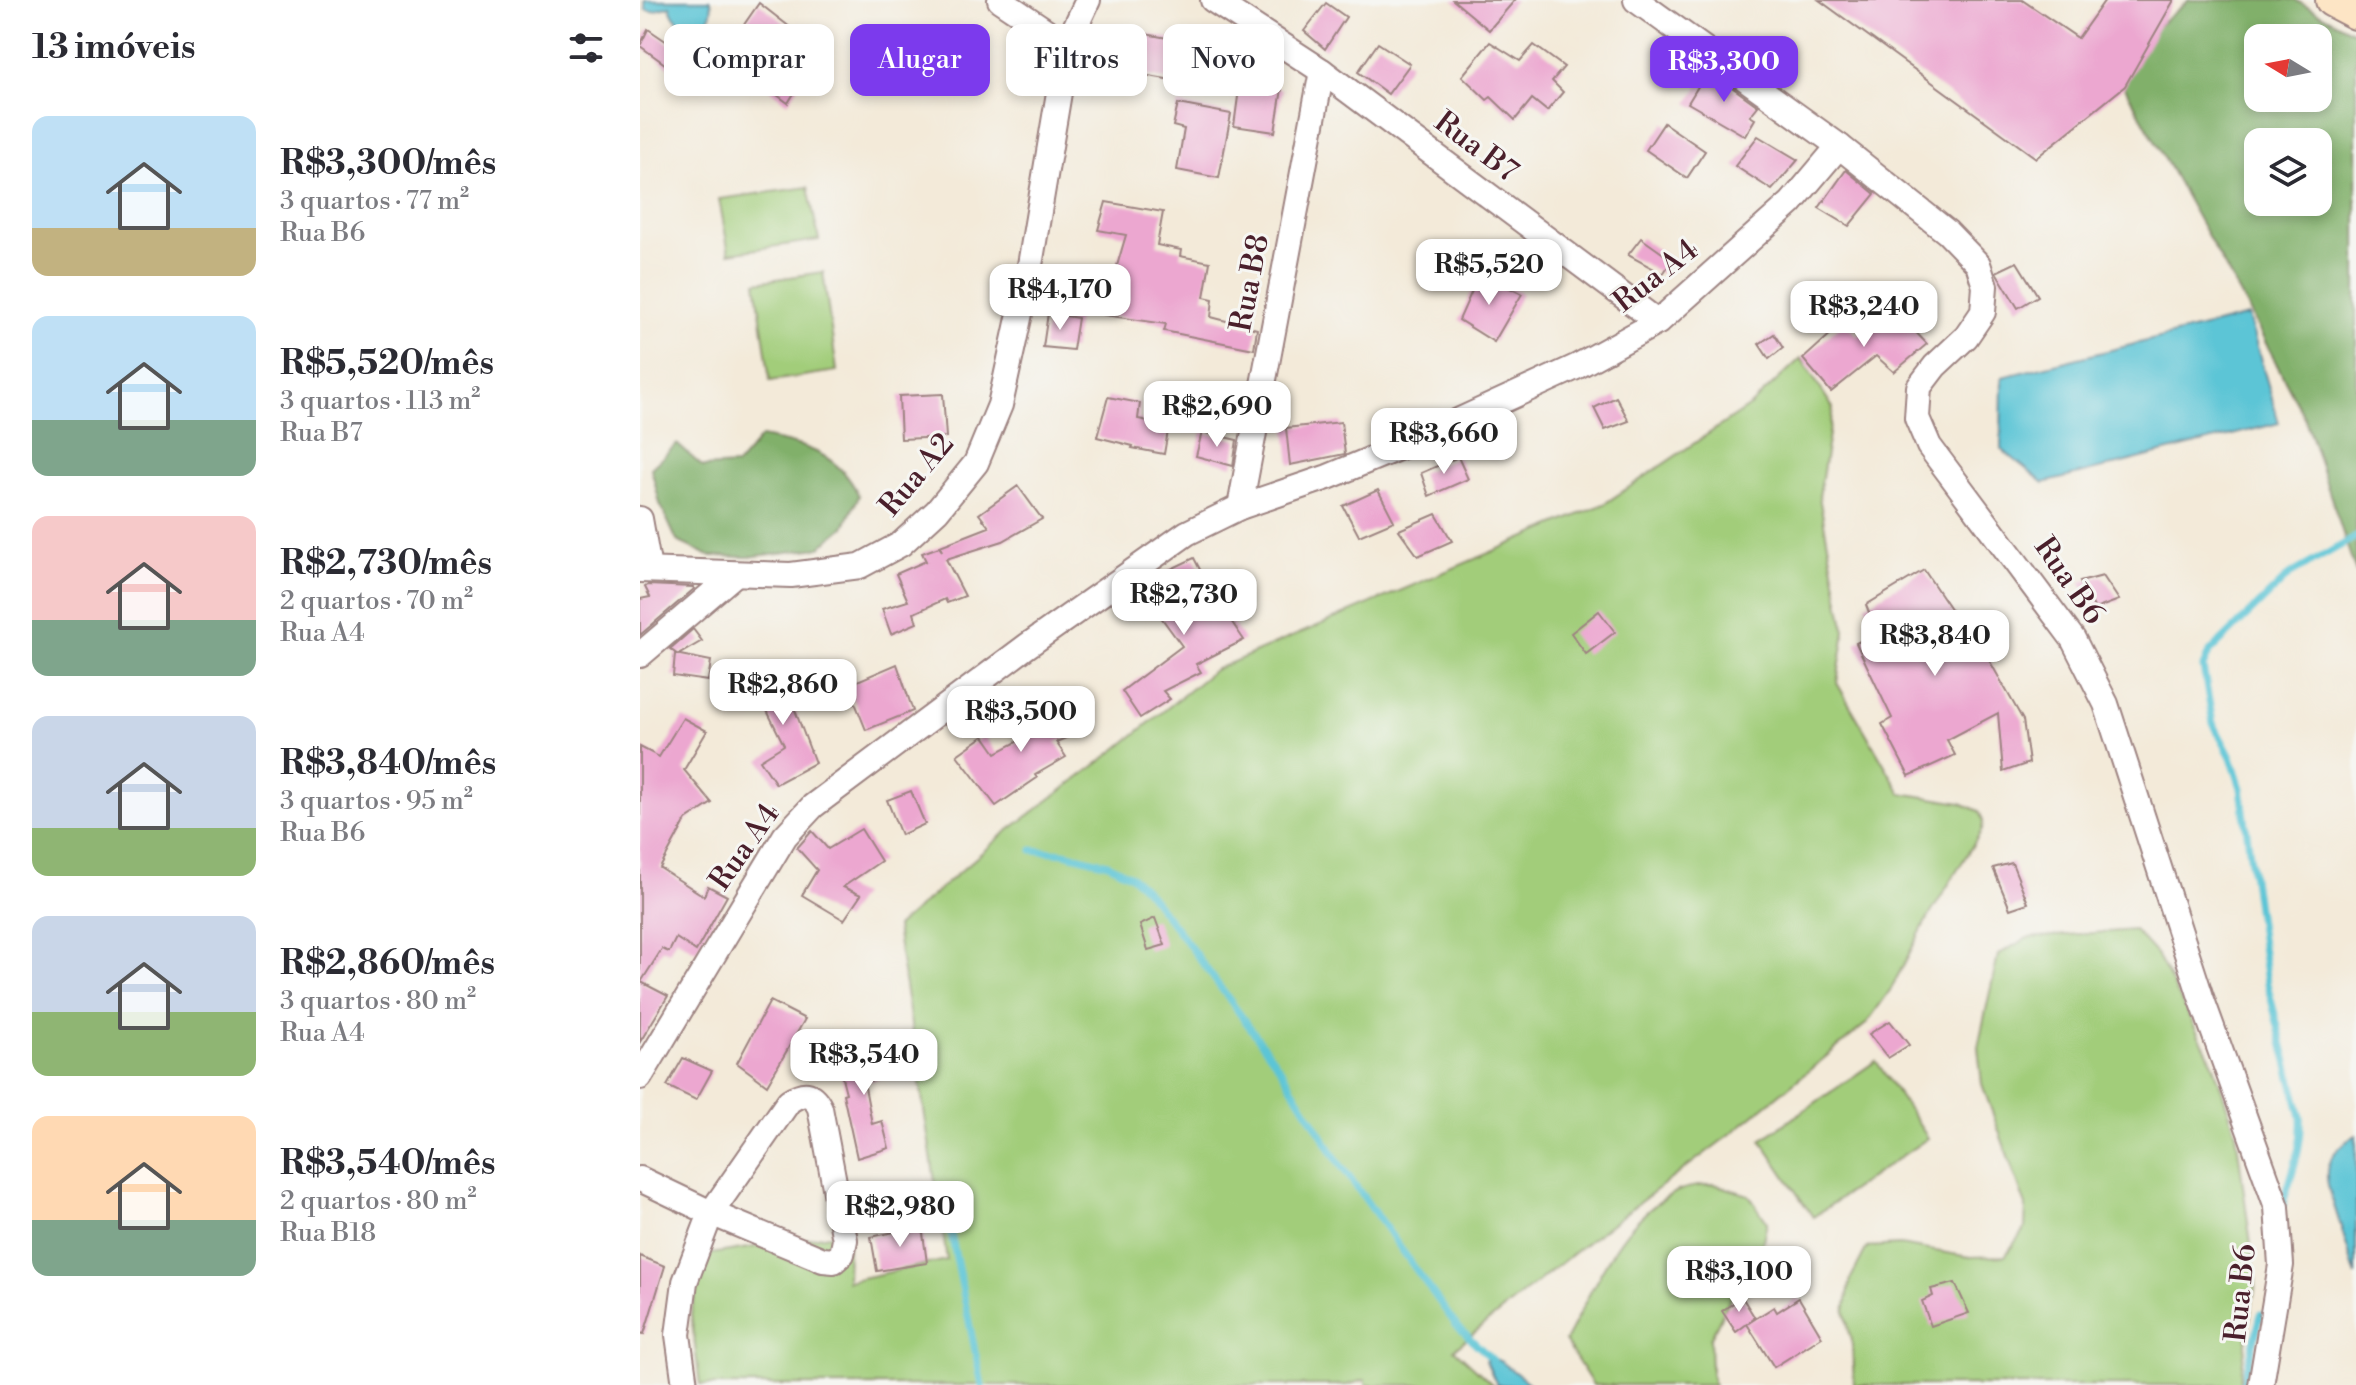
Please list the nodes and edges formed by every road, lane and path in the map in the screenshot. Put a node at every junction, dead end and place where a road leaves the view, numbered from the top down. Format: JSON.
{"nodes":[{"id":1,"x":1000,"y":0,"type":"edge"},
{"id":2,"x":1088,"y":0,"type":"edge"},
{"id":3,"x":1213,"y":0,"type":"edge"},
{"id":4,"x":1636,"y":0,"type":"edge"},
{"id":5,"x":2333,"y":0,"type":"edge"},
{"id":6,"x":2356,"y":12,"type":"edge"},
{"id":7,"x":1036,"y":24,"type":"edge"},
{"id":8,"x":1077,"y":24,"type":"edge"},
{"id":9,"x":1322,"y":71,"type":"junction"},
{"id":10,"x":1058,"y":96,"type":"edge"},
{"id":11,"x":1839,"y":146,"type":"junction"},
{"id":12,"x":1658,"y":322,"type":"junction"},
{"id":13,"x":1240,"y":507,"type":"junction"},
{"id":14,"x":640,"y":519,"type":"edge"},
{"id":15,"x":644,"y":569,"type":"edge"},
{"id":16,"x":735,"y":574,"type":"junction"},
{"id":17,"x":640,"y":655,"type":"edge"},
{"id":18,"x":640,"y":1077,"type":"edge"},
{"id":19,"x":640,"y":1179,"type":"edge"},
{"id":20,"x":711,"y":1213,"type":"junction"},
{"id":21,"x":685,"y":1385,"type":"edge"},
{"id":22,"x":2261,"y":1385,"type":"edge"}],
"edges":[{"from":1,"to":7,"type":"street"},
{"from":2,"to":8,"type":"street","name":"Rua A2"},
{"from":3,"to":9,"type":"street","name":"Rua B7"},
{"from":4,"to":11,"type":"street","name":"Rua B6"},
{"from":5,"to":6,"type":"main road"},
{"from":9,"to":12,"type":"street","name":"Rua B7"},
{"from":9,"to":13,"type":"street","name":"Rua B8"},
{"from":10,"to":16,"type":"street","name":"Rua A2"},
{"from":11,"to":12,"type":"street","name":"Rua A4"},
{"from":11,"to":22,"type":"street","name":"Rua B6"},
{"from":12,"to":13,"type":"street","name":"Rua A4"},
{"from":13,"to":18,"type":"street","name":"Rua A4"},
{"from":14,"to":15,"type":"street"},
{"from":15,"to":16,"type":"street","name":"Rua A2"},
{"from":16,"to":17,"type":"street"},
{"from":19,"to":20,"type":"street"},
{"from":20,"to":20,"type":"street"},
{"from":20,"to":21,"type":"street"}]}
